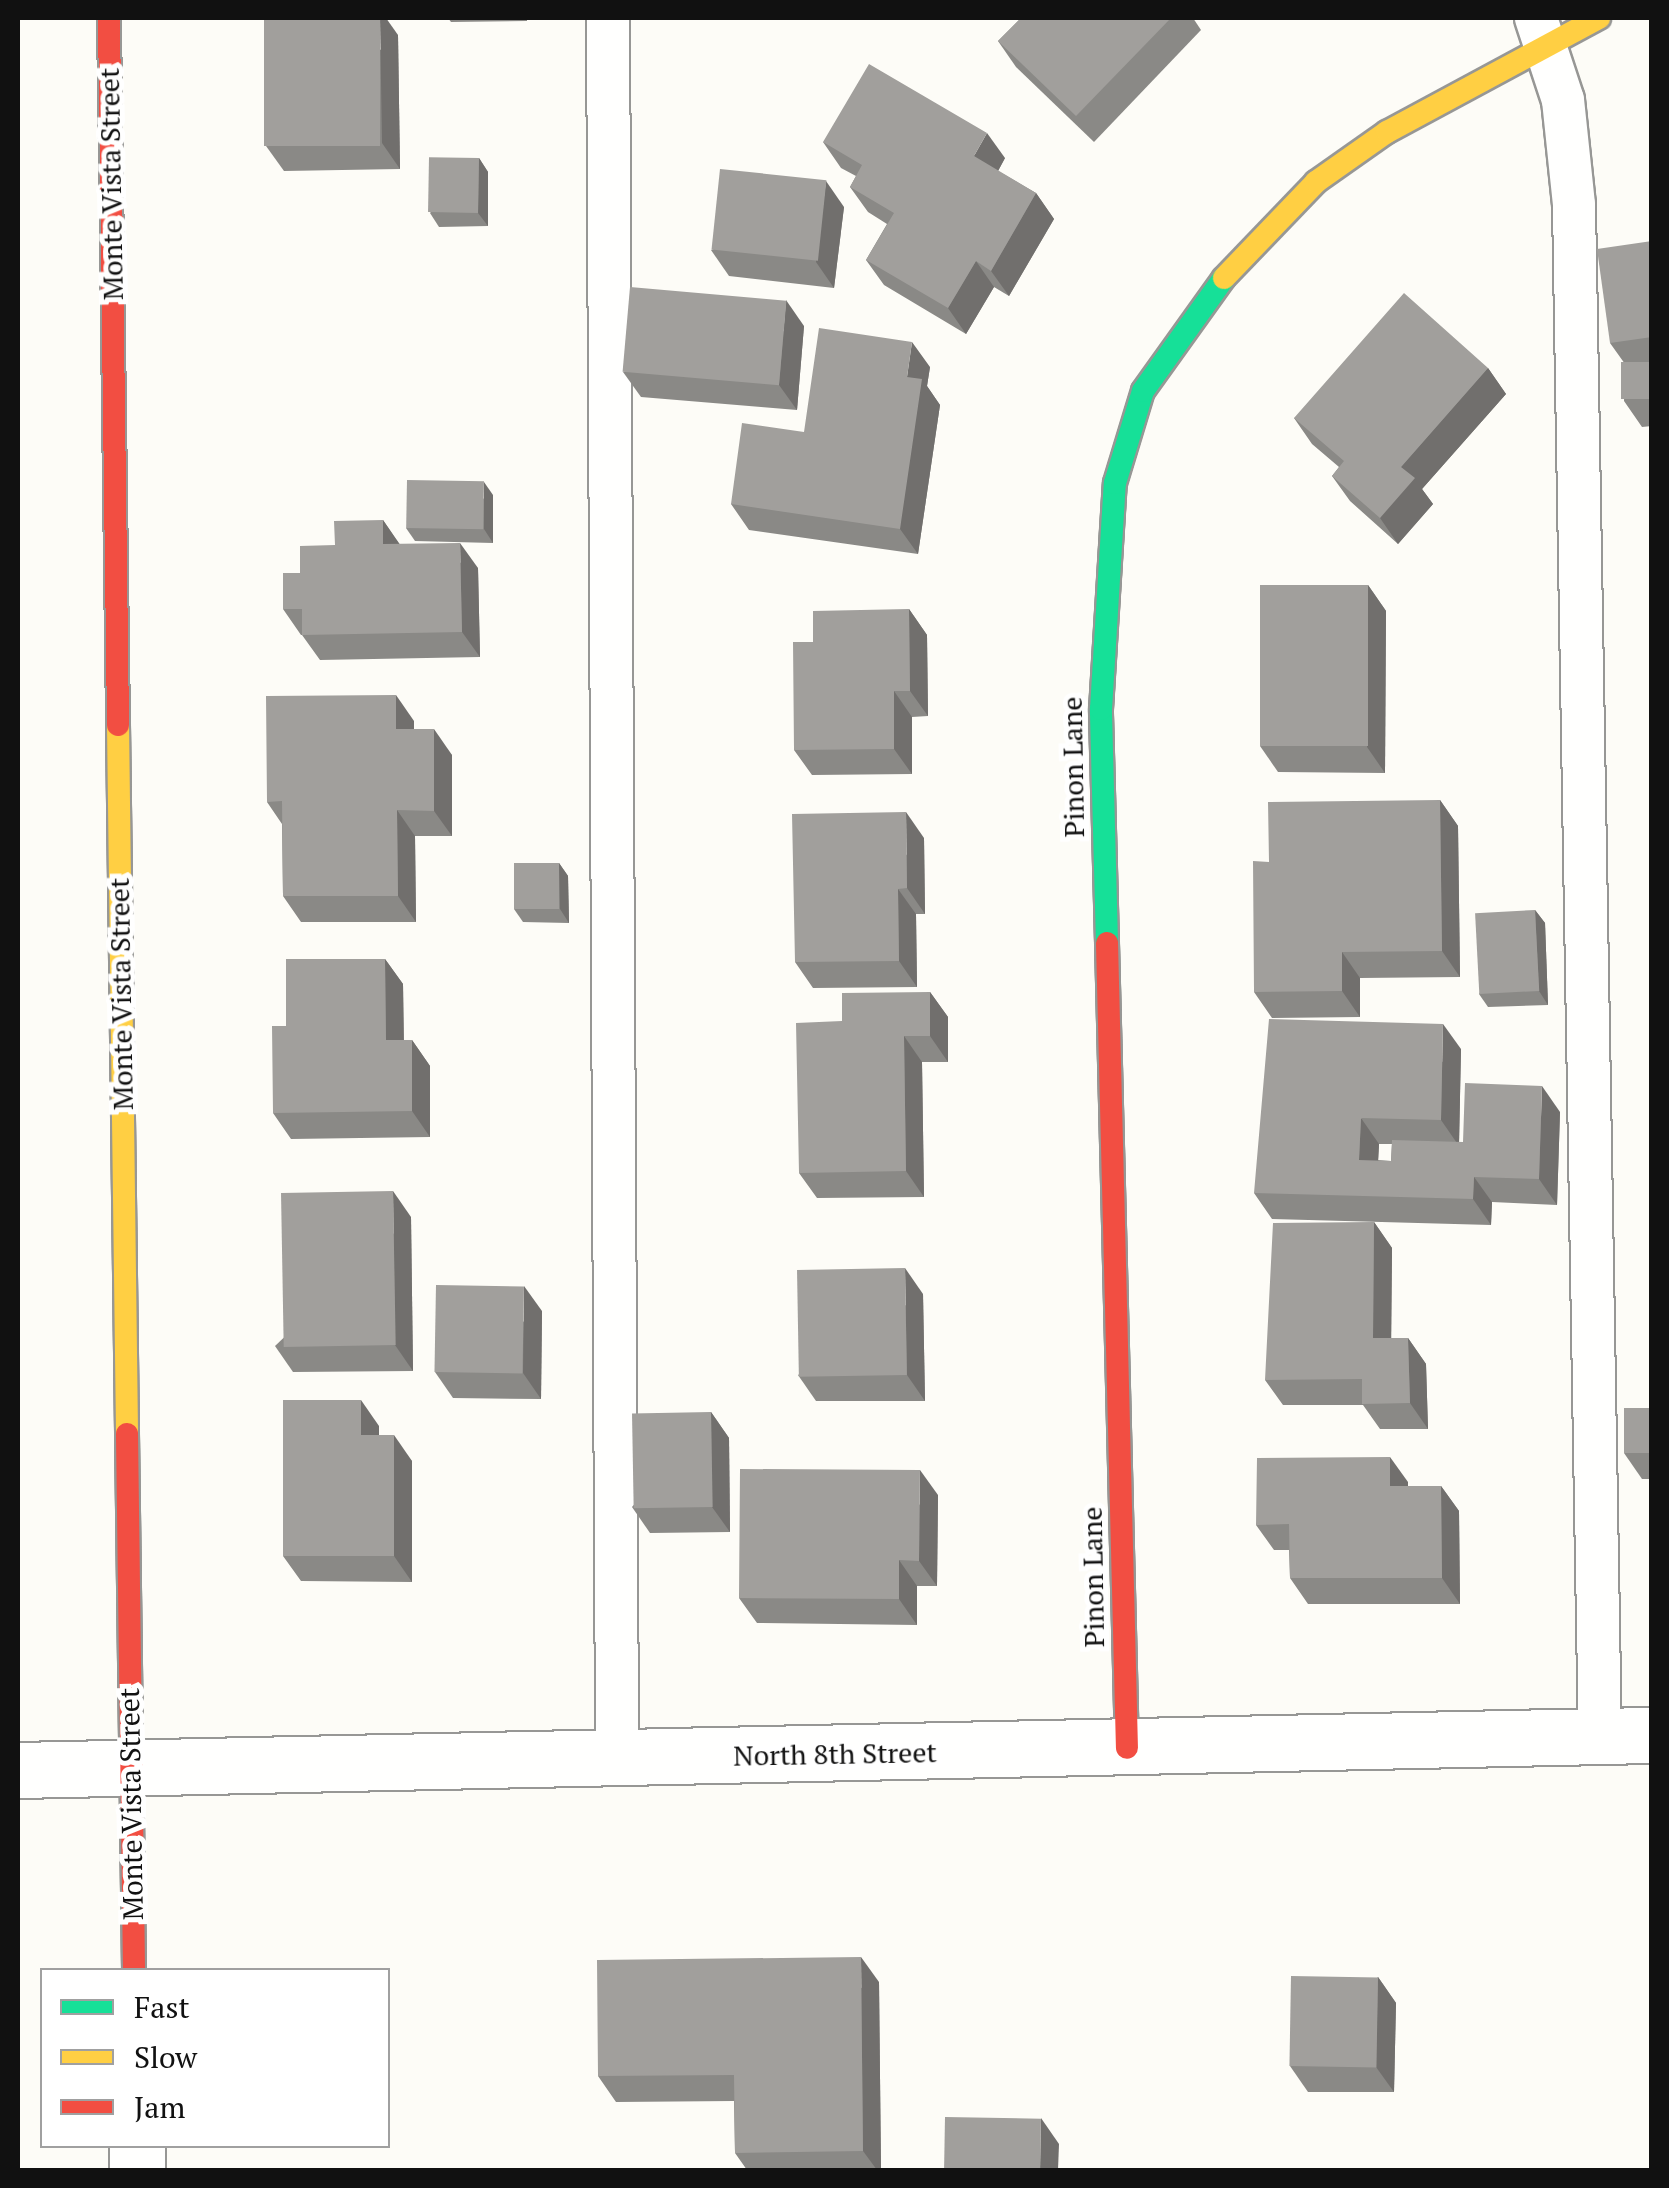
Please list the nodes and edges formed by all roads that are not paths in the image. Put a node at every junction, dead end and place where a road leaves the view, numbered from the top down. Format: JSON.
{"nodes":[{"id":1,"x":109,"y":18,"type":"edge"},
{"id":2,"x":608,"y":18,"type":"edge"},
{"id":3,"x":1600,"y":18,"type":"edge"},
{"id":4,"x":1542,"y":29,"type":"edge"},
{"id":5,"x":1626,"y":1736,"type":"edge"},
{"id":6,"x":1128,"y":1748,"type":"junction"},
{"id":7,"x":617,"y":1758,"type":"junction"},
{"id":8,"x":131,"y":1768,"type":"junction"},
{"id":9,"x":18,"y":1770,"type":"edge"},
{"id":10,"x":134,"y":1968,"type":"edge"}],
"edges":[{"from":1,"to":8,"type":"street","name":"Monte Vista Street"},
{"from":2,"to":7,"type":"lane"},
{"from":3,"to":4,"type":"street","name":"Pinon Lane"},
{"from":4,"to":5,"type":"lane"},
{"from":4,"to":6,"type":"street","name":"Pinon Lane"},
{"from":5,"to":6,"type":"street","name":"North 8th Street"},
{"from":6,"to":7,"type":"street","name":"North 8th Street"},
{"from":7,"to":8,"type":"street","name":"North 8th Street"},
{"from":8,"to":9,"type":"street","name":"North 8th Street"},
{"from":8,"to":10,"type":"street","name":"Monte Vista Street"}]}
